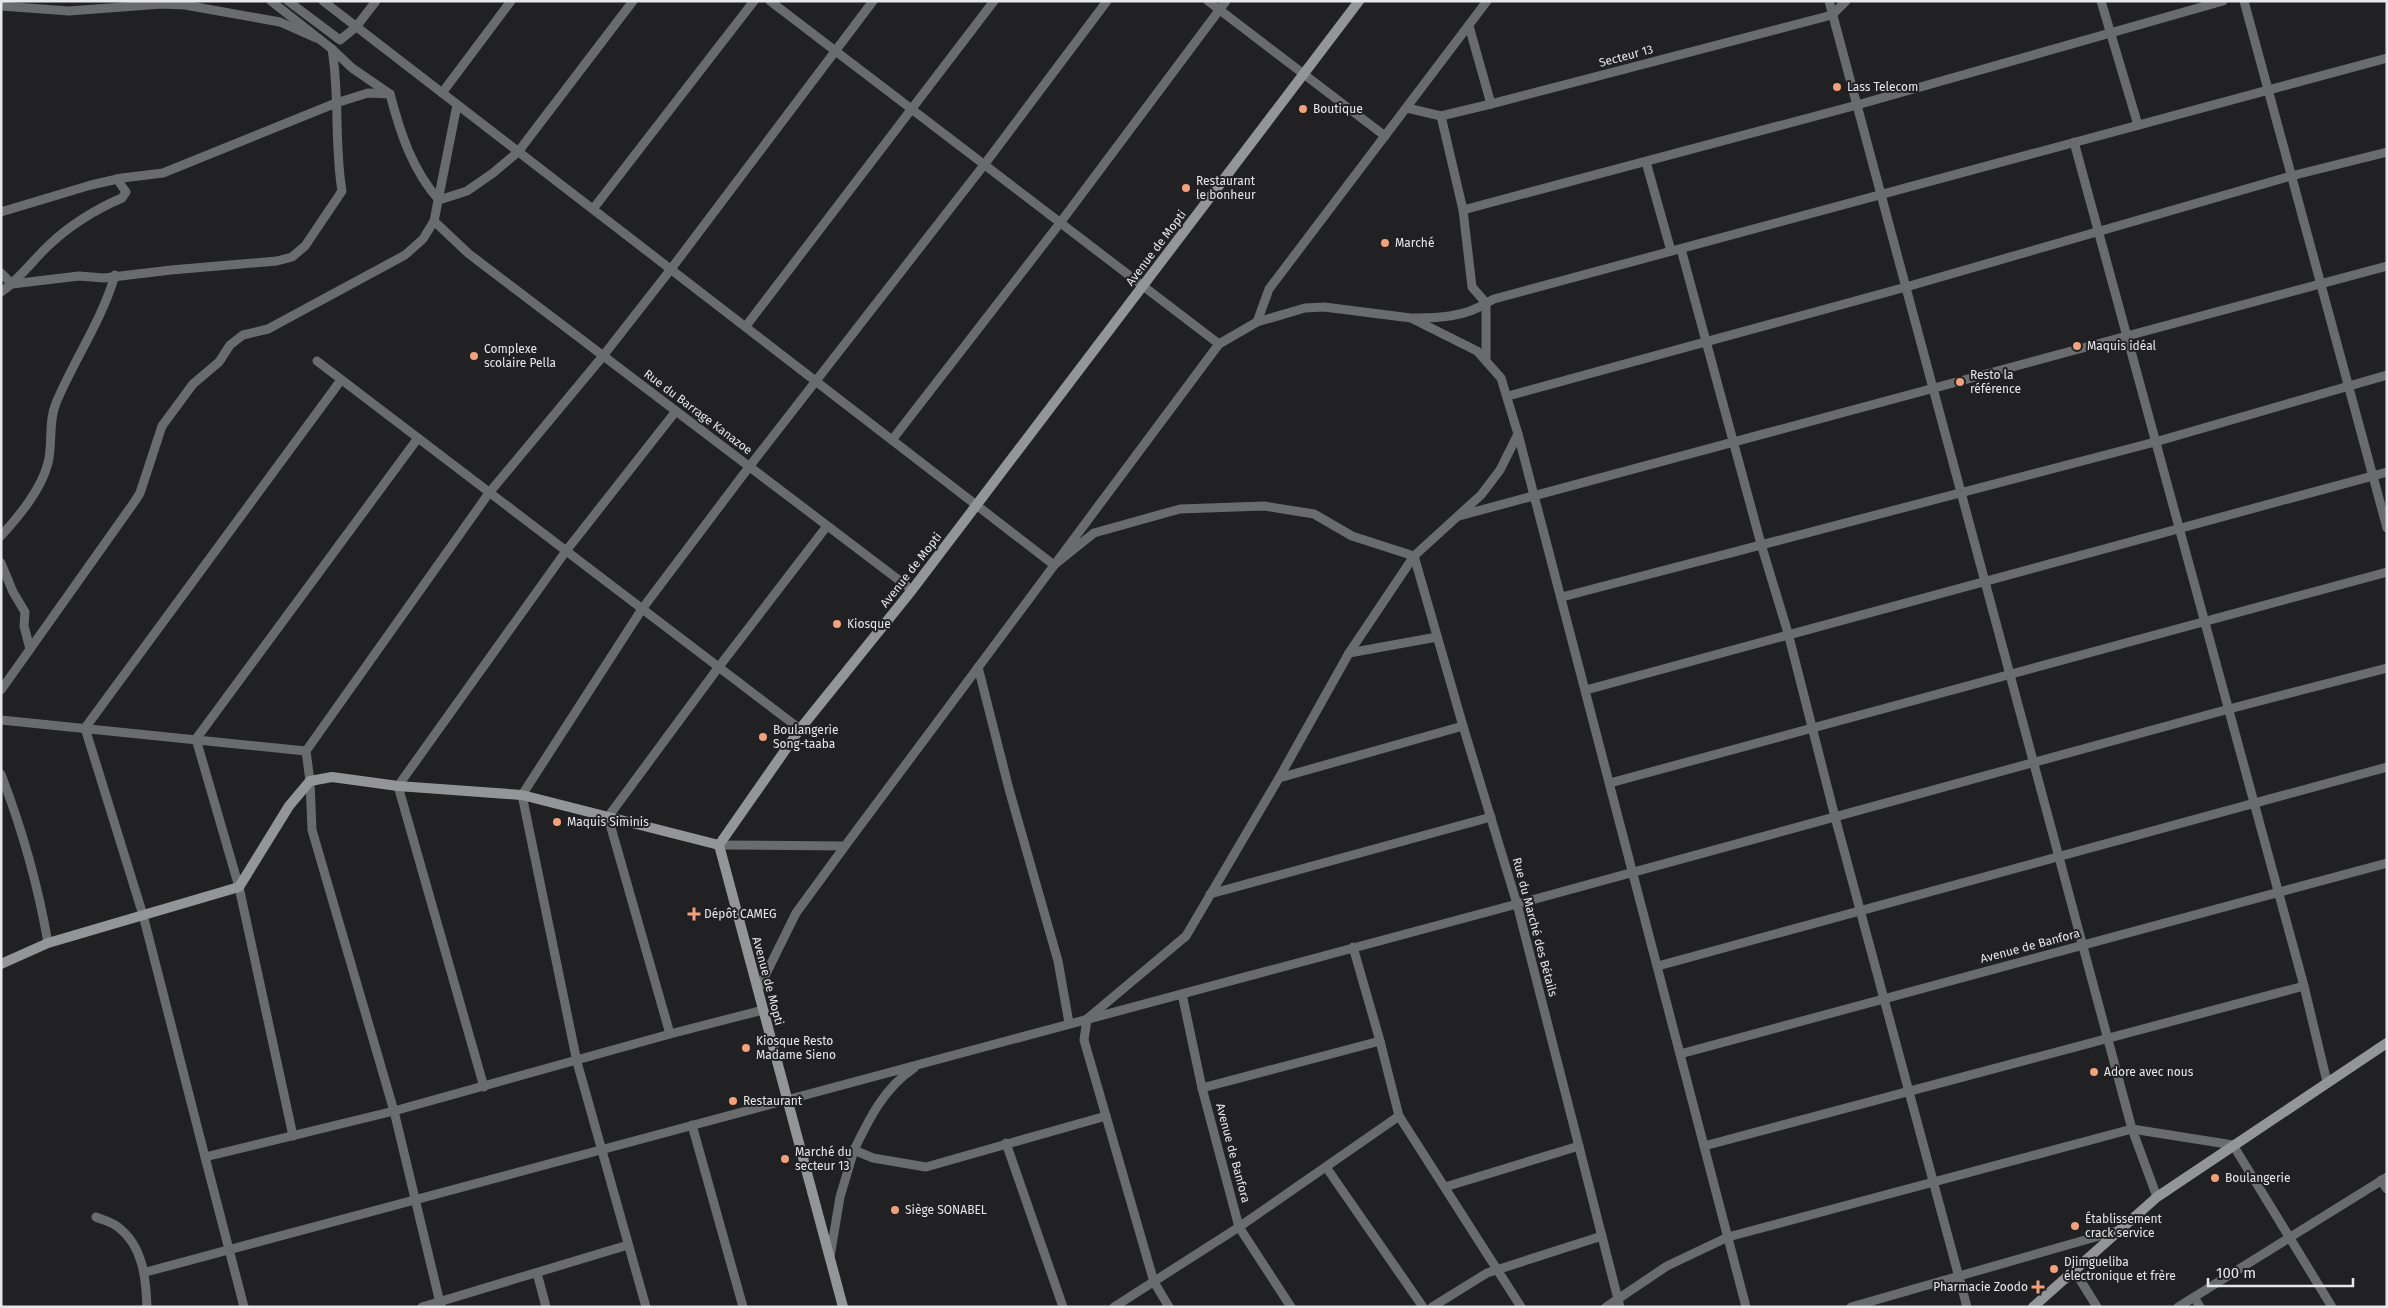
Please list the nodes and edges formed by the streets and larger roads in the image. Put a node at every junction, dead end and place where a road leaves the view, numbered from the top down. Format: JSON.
{"nodes":[{"id":1,"x":271,"y":1,"type":"edge"},
{"id":2,"x":288,"y":1,"type":"edge"},
{"id":3,"x":323,"y":1,"type":"edge"},
{"id":4,"x":376,"y":1,"type":"edge"},
{"id":5,"x":511,"y":1,"type":"edge"},
{"id":6,"x":633,"y":1,"type":"edge"},
{"id":7,"x":754,"y":1,"type":"edge"},
{"id":8,"x":770,"y":1,"type":"edge"},
{"id":9,"x":873,"y":1,"type":"edge"},
{"id":10,"x":994,"y":1,"type":"edge"},
{"id":11,"x":1107,"y":1,"type":"edge"},
{"id":12,"x":1208,"y":1,"type":"edge"},
{"id":13,"x":1226,"y":1,"type":"edge"},
{"id":14,"x":1359,"y":1,"type":"edge"},
{"id":15,"x":1487,"y":1,"type":"edge"},
{"id":16,"x":1828,"y":1,"type":"edge"},
{"id":17,"x":1846,"y":1,"type":"edge"},
{"id":18,"x":2101,"y":1,"type":"edge"},
{"id":19,"x":2223,"y":1,"type":"edge"},
{"id":20,"x":2244,"y":1,"type":"edge"},
{"id":21,"x":1,"y":6,"type":"edge"},
{"id":22,"x":1219,"y":10,"type":"junction"},
{"id":23,"x":1832,"y":15,"type":"junction"},
{"id":24,"x":1469,"y":26,"type":"junction"},
{"id":25,"x":356,"y":27,"type":"junction"},
{"id":26,"x":2109,"y":34,"type":"junction"},
{"id":27,"x":316,"y":38,"type":"junction"},
{"id":28,"x":332,"y":49,"type":"junction"},
{"id":29,"x":836,"y":52,"type":"junction"},
{"id":30,"x":2387,"y":58,"type":"edge"},
{"id":31,"x":1304,"y":74,"type":"junction"},
{"id":32,"x":2268,"y":90,"type":"junction"},
{"id":33,"x":442,"y":93,"type":"junction"},
{"id":34,"x":390,"y":94,"type":"junction"},
{"id":35,"x":336,"y":103,"type":"junction"},
{"id":36,"x":1491,"y":104,"type":"junction"},
{"id":37,"x":457,"y":105,"type":"junction"},
{"id":38,"x":1857,"y":105,"type":"junction"},
{"id":39,"x":1407,"y":108,"type":"junction"},
{"id":40,"x":910,"y":109,"type":"junction"},
{"id":41,"x":1441,"y":116,"type":"junction"},
{"id":42,"x":2138,"y":125,"type":"junction"},
{"id":43,"x":1385,"y":136,"type":"junction"},
{"id":44,"x":2074,"y":142,"type":"junction"},
{"id":45,"x":518,"y":152,"type":"junction"},
{"id":46,"x":2387,"y":152,"type":"edge"},
{"id":47,"x":1646,"y":162,"type":"junction"},
{"id":48,"x":984,"y":165,"type":"junction"},
{"id":49,"x":2291,"y":176,"type":"junction"},
{"id":50,"x":117,"y":179,"type":"junction"},
{"id":51,"x":1881,"y":195,"type":"junction"},
{"id":52,"x":439,"y":200,"type":"junction"},
{"id":53,"x":593,"y":209,"type":"junction"},
{"id":54,"x":1463,"y":210,"type":"junction"},
{"id":55,"x":1,"y":212,"type":"edge"},
{"id":56,"x":434,"y":221,"type":"junction"},
{"id":57,"x":1060,"y":223,"type":"junction"},
{"id":58,"x":2098,"y":231,"type":"junction"},
{"id":59,"x":1681,"y":249,"type":"junction"},
{"id":60,"x":1671,"y":251,"type":"junction"},
{"id":61,"x":2387,"y":266,"type":"edge"},
{"id":62,"x":671,"y":269,"type":"junction"},
{"id":63,"x":1,"y":273,"type":"edge"},
{"id":64,"x":116,"y":275,"type":"junction"},
{"id":65,"x":12,"y":284,"type":"junction"},
{"id":66,"x":2320,"y":284,"type":"junction"},
{"id":67,"x":1143,"y":286,"type":"junction"},
{"id":68,"x":1906,"y":287,"type":"junction"},
{"id":69,"x":1,"y":292,"type":"edge"},
{"id":70,"x":1486,"y":303,"type":"junction"},
{"id":71,"x":1411,"y":318,"type":"junction"},
{"id":72,"x":1257,"y":322,"type":"junction"},
{"id":73,"x":746,"y":326,"type":"junction"},
{"id":74,"x":2127,"y":336,"type":"junction"},
{"id":75,"x":1706,"y":341,"type":"junction"},
{"id":76,"x":1219,"y":344,"type":"junction"},
{"id":77,"x":603,"y":356,"type":"junction"},
{"id":78,"x":317,"y":361,"type":"dead end"},
{"id":79,"x":1486,"y":361,"type":"junction"},
{"id":80,"x":2387,"y":375,"type":"edge"},
{"id":81,"x":341,"y":380,"type":"junction"},
{"id":82,"x":816,"y":381,"type":"junction"},
{"id":83,"x":2348,"y":386,"type":"junction"},
{"id":84,"x":1933,"y":388,"type":"junction"},
{"id":85,"x":1508,"y":396,"type":"junction"},
{"id":86,"x":676,"y":411,"type":"junction"},
{"id":87,"x":1518,"y":434,"type":"junction"},
{"id":88,"x":418,"y":438,"type":"junction"},
{"id":89,"x":892,"y":440,"type":"junction"},
{"id":90,"x":1734,"y":442,"type":"junction"},
{"id":91,"x":2155,"y":442,"type":"junction"},
{"id":92,"x":749,"y":467,"type":"junction"},
{"id":93,"x":2387,"y":472,"type":"edge"},
{"id":94,"x":2373,"y":476,"type":"junction"},
{"id":95,"x":1960,"y":492,"type":"junction"},
{"id":96,"x":489,"y":493,"type":"junction"},
{"id":97,"x":1536,"y":496,"type":"junction"},
{"id":98,"x":977,"y":504,"type":"junction"},
{"id":99,"x":1456,"y":517,"type":"junction"},
{"id":100,"x":827,"y":526,"type":"junction"},
{"id":101,"x":2179,"y":528,"type":"junction"},
{"id":102,"x":2387,"y":528,"type":"edge"},
{"id":103,"x":1,"y":536,"type":"edge"},
{"id":104,"x":1761,"y":544,"type":"junction"},
{"id":105,"x":566,"y":552,"type":"junction"},
{"id":106,"x":1414,"y":556,"type":"junction"},
{"id":107,"x":1,"y":563,"type":"edge"},
{"id":108,"x":1054,"y":566,"type":"junction"},
{"id":109,"x":2387,"y":572,"type":"edge"},
{"id":110,"x":1984,"y":580,"type":"junction"},
{"id":111,"x":912,"y":590,"type":"junction"},
{"id":112,"x":1562,"y":597,"type":"junction"},
{"id":113,"x":642,"y":609,"type":"junction"},
{"id":114,"x":2205,"y":622,"type":"junction"},
{"id":115,"x":1788,"y":633,"type":"junction"},
{"id":116,"x":1437,"y":637,"type":"junction"},
{"id":117,"x":30,"y":649,"type":"junction"},
{"id":118,"x":1349,"y":653,"type":"junction"},
{"id":119,"x":978,"y":667,"type":"junction"},
{"id":120,"x":718,"y":668,"type":"junction"},
{"id":121,"x":2387,"y":668,"type":"edge"},
{"id":122,"x":2011,"y":675,"type":"junction"},
{"id":123,"x":1,"y":690,"type":"edge"},
{"id":124,"x":1586,"y":690,"type":"junction"},
{"id":125,"x":2229,"y":709,"type":"junction"},
{"id":126,"x":1,"y":720,"type":"edge"},
{"id":127,"x":1462,"y":726,"type":"junction"},
{"id":128,"x":85,"y":728,"type":"junction"},
{"id":129,"x":1813,"y":728,"type":"junction"},
{"id":130,"x":800,"y":729,"type":"junction"},
{"id":131,"x":196,"y":739,"type":"junction"},
{"id":132,"x":306,"y":750,"type":"junction"},
{"id":133,"x":2034,"y":764,"type":"junction"},
{"id":134,"x":2387,"y":767,"type":"edge"},
{"id":135,"x":1,"y":774,"type":"edge"},
{"id":136,"x":1279,"y":778,"type":"junction"},
{"id":137,"x":310,"y":781,"type":"junction"},
{"id":138,"x":1610,"y":783,"type":"junction"},
{"id":139,"x":398,"y":786,"type":"junction"},
{"id":140,"x":522,"y":795,"type":"junction"},
{"id":141,"x":2254,"y":803,"type":"junction"},
{"id":142,"x":1490,"y":817,"type":"junction"},
{"id":143,"x":1835,"y":817,"type":"junction"},
{"id":144,"x":608,"y":818,"type":"junction"},
{"id":145,"x":719,"y":844,"type":"junction"},
{"id":146,"x":845,"y":846,"type":"junction"},
{"id":147,"x":2058,"y":857,"type":"junction"},
{"id":148,"x":2387,"y":863,"type":"edge"},
{"id":149,"x":1633,"y":872,"type":"junction"},
{"id":150,"x":239,"y":886,"type":"junction"},
{"id":151,"x":2278,"y":892,"type":"junction"},
{"id":152,"x":1210,"y":894,"type":"junction"},
{"id":153,"x":1517,"y":904,"type":"junction"},
{"id":154,"x":1860,"y":911,"type":"junction"},
{"id":155,"x":143,"y":915,"type":"junction"},
{"id":156,"x":48,"y":943,"type":"junction"},
{"id":157,"x":2082,"y":945,"type":"junction"},
{"id":158,"x":1353,"y":947,"type":"junction"},
{"id":159,"x":1,"y":964,"type":"edge"},
{"id":160,"x":1658,"y":966,"type":"junction"},
{"id":161,"x":2304,"y":986,"type":"junction"},
{"id":162,"x":758,"y":990,"type":"junction"},
{"id":163,"x":1182,"y":994,"type":"junction"},
{"id":164,"x":1884,"y":998,"type":"junction"},
{"id":165,"x":763,"y":1010,"type":"junction"},
{"id":166,"x":1087,"y":1019,"type":"junction"},
{"id":167,"x":1069,"y":1024,"type":"junction"},
{"id":168,"x":670,"y":1034,"type":"junction"},
{"id":169,"x":2107,"y":1038,"type":"junction"},
{"id":170,"x":1380,"y":1041,"type":"junction"},
{"id":171,"x":2387,"y":1043,"type":"edge"},
{"id":172,"x":1680,"y":1054,"type":"junction"},
{"id":173,"x":577,"y":1062,"type":"junction"},
{"id":174,"x":920,"y":1064,"type":"junction"},
{"id":175,"x":2327,"y":1082,"type":"junction"},
{"id":176,"x":484,"y":1087,"type":"junction"},
{"id":177,"x":1202,"y":1088,"type":"junction"},
{"id":178,"x":1909,"y":1091,"type":"junction"},
{"id":179,"x":787,"y":1099,"type":"junction"},
{"id":180,"x":394,"y":1111,"type":"junction"},
{"id":181,"x":1106,"y":1116,"type":"junction"},
{"id":182,"x":1399,"y":1116,"type":"junction"},
{"id":183,"x":692,"y":1125,"type":"junction"},
{"id":184,"x":2132,"y":1129,"type":"junction"},
{"id":185,"x":293,"y":1136,"type":"junction"},
{"id":186,"x":1006,"y":1142,"type":"junction"},
{"id":187,"x":2233,"y":1145,"type":"junction"},
{"id":188,"x":1580,"y":1146,"type":"junction"},
{"id":189,"x":1704,"y":1146,"type":"junction"},
{"id":190,"x":601,"y":1150,"type":"junction"},
{"id":191,"x":854,"y":1150,"type":"junction"},
{"id":192,"x":205,"y":1157,"type":"junction"},
{"id":193,"x":1326,"y":1168,"type":"junction"},
{"id":194,"x":2384,"y":1178,"type":"edge"},
{"id":195,"x":1934,"y":1182,"type":"junction"},
{"id":196,"x":1445,"y":1187,"type":"junction"},
{"id":197,"x":2387,"y":1189,"type":"edge"},
{"id":198,"x":2157,"y":1197,"type":"junction"},
{"id":199,"x":415,"y":1200,"type":"junction"},
{"id":200,"x":96,"y":1217,"type":"dead end"},
{"id":201,"x":1240,"y":1226,"type":"junction"},
{"id":202,"x":2121,"y":1229,"type":"junction"},
{"id":203,"x":1602,"y":1236,"type":"junction"},
{"id":204,"x":1728,"y":1238,"type":"junction"},
{"id":205,"x":2289,"y":1238,"type":"junction"},
{"id":206,"x":628,"y":1245,"type":"junction"},
{"id":207,"x":230,"y":1249,"type":"junction"},
{"id":208,"x":830,"y":1259,"type":"junction"},
{"id":209,"x":1497,"y":1269,"type":"junction"},
{"id":210,"x":2074,"y":1270,"type":"junction"},
{"id":211,"x":146,"y":1272,"type":"junction"},
{"id":212,"x":537,"y":1273,"type":"junction"},
{"id":213,"x":1959,"y":1276,"type":"junction"},
{"id":214,"x":1154,"y":1282,"type":"junction"},
{"id":215,"x":2194,"y":1297,"type":"junction"},
{"id":216,"x":1619,"y":1303,"type":"edge"},
{"id":217,"x":440,"y":1304,"type":"edge"},
{"id":218,"x":147,"y":1307,"type":"edge"},
{"id":219,"x":244,"y":1307,"type":"edge"},
{"id":220,"x":422,"y":1307,"type":"edge"},
{"id":221,"x":546,"y":1307,"type":"edge"},
{"id":222,"x":646,"y":1307,"type":"edge"},
{"id":223,"x":743,"y":1307,"type":"edge"},
{"id":224,"x":843,"y":1307,"type":"edge"},
{"id":225,"x":1063,"y":1307,"type":"edge"},
{"id":226,"x":1114,"y":1307,"type":"edge"},
{"id":227,"x":1169,"y":1307,"type":"edge"},
{"id":228,"x":1291,"y":1307,"type":"edge"},
{"id":229,"x":1423,"y":1307,"type":"edge"},
{"id":230,"x":1432,"y":1307,"type":"edge"},
{"id":231,"x":1521,"y":1307,"type":"edge"},
{"id":232,"x":1606,"y":1307,"type":"edge"},
{"id":233,"x":1746,"y":1307,"type":"edge"},
{"id":234,"x":1851,"y":1307,"type":"edge"},
{"id":235,"x":1968,"y":1307,"type":"edge"},
{"id":236,"x":2033,"y":1307,"type":"edge"},
{"id":237,"x":2097,"y":1307,"type":"edge"},
{"id":238,"x":2178,"y":1307,"type":"edge"},
{"id":239,"x":2200,"y":1307,"type":"edge"},
{"id":240,"x":2332,"y":1307,"type":"edge"}],
"edges":[{"from":1,"to":27,"type":"street"},
{"from":2,"to":25,"type":"street"},
{"from":3,"to":25,"type":"street"},
{"from":4,"to":25,"type":"street"},
{"from":5,"to":33,"type":"street"},
{"from":6,"to":45,"type":"street"},
{"from":7,"to":53,"type":"street"},
{"from":8,"to":29,"type":"street"},
{"from":9,"to":29,"type":"street"},
{"from":10,"to":40,"type":"street"},
{"from":11,"to":48,"type":"street"},
{"from":12,"to":22,"type":"street"},
{"from":13,"to":22,"type":"street"},
{"from":14,"to":31,"type":"street","name":"Avenue de Mopti"},
{"from":15,"to":24,"type":"street"},
{"from":16,"to":23,"type":"street"},
{"from":17,"to":23,"type":"street"},
{"from":18,"to":26,"type":"street"},
{"from":19,"to":26,"type":"street"},
{"from":20,"to":32,"type":"street"},
{"from":21,"to":27,"type":"street"},
{"from":22,"to":31,"type":"street"},
{"from":22,"to":57,"type":"street"},
{"from":23,"to":36,"type":"street","name":"Secteur 13"},
{"from":23,"to":38,"type":"street"},
{"from":24,"to":36,"type":"street"},
{"from":24,"to":39,"type":"street"},
{"from":25,"to":33,"type":"street"},
{"from":26,"to":38,"type":"street"},
{"from":26,"to":42,"type":"street"},
{"from":27,"to":28,"type":"street"},
{"from":28,"to":34,"type":"street"},
{"from":28,"to":35,"type":"street"},
{"from":29,"to":40,"type":"street"},
{"from":29,"to":62,"type":"street"},
{"from":30,"to":32,"type":"street"},
{"from":31,"to":43,"type":"street"},
{"from":31,"to":67,"type":"street","name":"Avenue de Mopti"},
{"from":32,"to":42,"type":"street"},
{"from":32,"to":49,"type":"street"},
{"from":33,"to":37,"type":"street"},
{"from":34,"to":35,"type":"street"},
{"from":34,"to":52,"type":"street"},
{"from":35,"to":50,"type":"street"},
{"from":35,"to":64,"type":"street"},
{"from":36,"to":41,"type":"street","name":"Secteur 13"},
{"from":37,"to":45,"type":"street"},
{"from":37,"to":52,"type":"street"},
{"from":38,"to":47,"type":"street"},
{"from":38,"to":51,"type":"street"},
{"from":39,"to":41,"type":"street","name":"Secteur 13"},
{"from":39,"to":43,"type":"street"},
{"from":40,"to":48,"type":"street"},
{"from":40,"to":73,"type":"street"},
{"from":41,"to":54,"type":"street"},
{"from":42,"to":44,"type":"street"},
{"from":43,"to":72,"type":"street"},
{"from":44,"to":51,"type":"street"},
{"from":44,"to":58,"type":"street"},
{"from":45,"to":52,"type":"street"},
{"from":45,"to":53,"type":"street"},
{"from":46,"to":49,"type":"street"},
{"from":47,"to":54,"type":"street"},
{"from":47,"to":60,"type":"street"},
{"from":48,"to":57,"type":"street"},
{"from":48,"to":82,"type":"street"},
{"from":49,"to":58,"type":"street"},
{"from":49,"to":66,"type":"street"},
{"from":50,"to":55,"type":"street"},
{"from":50,"to":65,"type":"street"},
{"from":51,"to":59,"type":"street"},
{"from":51,"to":68,"type":"street"},
{"from":52,"to":56,"type":"street"},
{"from":53,"to":62,"type":"street"},
{"from":54,"to":70,"type":"street"},
{"from":56,"to":77,"type":"street","name":"Rue du Barrage Kanazoe"},
{"from":56,"to":117,"type":"street"},
{"from":57,"to":67,"type":"street"},
{"from":57,"to":89,"type":"street"},
{"from":58,"to":68,"type":"street"},
{"from":58,"to":74,"type":"street"},
{"from":59,"to":60,"type":"street"},
{"from":59,"to":75,"type":"street"},
{"from":60,"to":70,"type":"street"},
{"from":61,"to":66,"type":"street"},
{"from":62,"to":73,"type":"street"},
{"from":62,"to":77,"type":"street"},
{"from":63,"to":65,"type":"street"},
{"from":64,"to":65,"type":"street"},
{"from":64,"to":103,"type":"street"},
{"from":65,"to":69,"type":"street"},
{"from":66,"to":74,"type":"street"},
{"from":66,"to":83,"type":"street"},
{"from":67,"to":76,"type":"street"},
{"from":67,"to":98,"type":"street","name":"Avenue de Mopti"},
{"from":68,"to":75,"type":"street"},
{"from":68,"to":84,"type":"street"},
{"from":70,"to":71,"type":"street"},
{"from":70,"to":79,"type":"street"},
{"from":71,"to":72,"type":"street"},
{"from":71,"to":79,"type":"street"},
{"from":72,"to":76,"type":"street"},
{"from":73,"to":82,"type":"street"},
{"from":74,"to":84,"type":"street"},
{"from":74,"to":91,"type":"street"},
{"from":75,"to":85,"type":"street"},
{"from":75,"to":90,"type":"street"},
{"from":76,"to":108,"type":"street"},
{"from":77,"to":86,"type":"street","name":"Rue du Barrage Kanazoe"},
{"from":77,"to":96,"type":"street"},
{"from":78,"to":81,"type":"street"},
{"from":79,"to":85,"type":"street"},
{"from":80,"to":83,"type":"street"},
{"from":81,"to":88,"type":"street"},
{"from":81,"to":128,"type":"street"},
{"from":82,"to":89,"type":"street"},
{"from":82,"to":92,"type":"street"},
{"from":83,"to":91,"type":"street"},
{"from":83,"to":94,"type":"street"},
{"from":84,"to":90,"type":"street"},
{"from":84,"to":95,"type":"street"},
{"from":85,"to":87,"type":"street"},
{"from":86,"to":92,"type":"street","name":"Rue du Barrage Kanazoe"},
{"from":86,"to":105,"type":"street"},
{"from":87,"to":97,"type":"street"},
{"from":87,"to":99,"type":"street"},
{"from":88,"to":96,"type":"street"},
{"from":88,"to":131,"type":"street"},
{"from":89,"to":98,"type":"street"},
{"from":90,"to":97,"type":"street"},
{"from":90,"to":104,"type":"street"},
{"from":91,"to":95,"type":"street"},
{"from":91,"to":101,"type":"street"},
{"from":92,"to":100,"type":"street","name":"Rue du Barrage Kanazoe"},
{"from":92,"to":113,"type":"street"},
{"from":93,"to":94,"type":"street"},
{"from":94,"to":101,"type":"street"},
{"from":94,"to":102,"type":"street"},
{"from":95,"to":104,"type":"street"},
{"from":95,"to":110,"type":"street"},
{"from":96,"to":105,"type":"street"},
{"from":96,"to":132,"type":"street"},
{"from":97,"to":99,"type":"street"},
{"from":97,"to":112,"type":"street"},
{"from":98,"to":108,"type":"street"},
{"from":98,"to":111,"type":"street","name":"Avenue de Mopti"},
{"from":99,"to":106,"type":"street"},
{"from":100,"to":111,"type":"street","name":"Rue du Barrage Kanazoe"},
{"from":100,"to":120,"type":"street"},
{"from":101,"to":110,"type":"street"},
{"from":101,"to":114,"type":"street"},
{"from":104,"to":112,"type":"street"},
{"from":104,"to":115,"type":"street"},
{"from":105,"to":113,"type":"street"},
{"from":105,"to":139,"type":"street"},
{"from":106,"to":108,"type":"street"},
{"from":106,"to":116,"type":"street","name":"Rue du Marché des Bétails"},
{"from":106,"to":118,"type":"street"},
{"from":107,"to":117,"type":"street"},
{"from":108,"to":119,"type":"street"},
{"from":109,"to":114,"type":"street"},
{"from":110,"to":115,"type":"street"},
{"from":110,"to":122,"type":"street"},
{"from":111,"to":130,"type":"street","name":"Avenue de Mopti"},
{"from":112,"to":124,"type":"street"},
{"from":113,"to":120,"type":"street"},
{"from":113,"to":140,"type":"street"},
{"from":114,"to":122,"type":"street"},
{"from":114,"to":125,"type":"street"},
{"from":115,"to":124,"type":"street"},
{"from":115,"to":129,"type":"street"},
{"from":116,"to":118,"type":"street"},
{"from":116,"to":127,"type":"street","name":"Rue du Marché des Bétails"},
{"from":117,"to":123,"type":"street"},
{"from":118,"to":136,"type":"street"},
{"from":119,"to":146,"type":"street"},
{"from":119,"to":167,"type":"street"},
{"from":120,"to":130,"type":"street"},
{"from":120,"to":144,"type":"street"},
{"from":121,"to":125,"type":"street"},
{"from":122,"to":129,"type":"street"},
{"from":122,"to":133,"type":"street"},
{"from":124,"to":138,"type":"street"},
{"from":125,"to":133,"type":"street"},
{"from":125,"to":141,"type":"street"},
{"from":126,"to":128,"type":"street"},
{"from":127,"to":136,"type":"street"},
{"from":127,"to":142,"type":"street","name":"Rue du Marché des Bétails"},
{"from":128,"to":131,"type":"street"},
{"from":128,"to":155,"type":"street"},
{"from":129,"to":138,"type":"street"},
{"from":129,"to":143,"type":"street"},
{"from":130,"to":145,"type":"street","name":"Avenue de Mopti"},
{"from":131,"to":132,"type":"street"},
{"from":131,"to":150,"type":"street"},
{"from":132,"to":137,"type":"street"},
{"from":133,"to":143,"type":"street"},
{"from":133,"to":147,"type":"street"},
{"from":134,"to":141,"type":"street"},
{"from":135,"to":156,"type":"street"},
{"from":136,"to":152,"type":"street"},
{"from":137,"to":139,"type":"street"},
{"from":137,"to":150,"type":"street"},
{"from":137,"to":180,"type":"street"},
{"from":138,"to":149,"type":"street"},
{"from":139,"to":140,"type":"street"},
{"from":139,"to":176,"type":"street"},
{"from":140,"to":144,"type":"street"},
{"from":140,"to":173,"type":"street"},
{"from":141,"to":147,"type":"street"},
{"from":141,"to":151,"type":"street"},
{"from":142,"to":152,"type":"street"},
{"from":142,"to":153,"type":"street","name":"Rue du Marché des Bétails"},
{"from":143,"to":149,"type":"street"},
{"from":143,"to":154,"type":"street"},
{"from":144,"to":145,"type":"street"},
{"from":144,"to":168,"type":"street"},
{"from":145,"to":146,"type":"street"},
{"from":145,"to":162,"type":"street","name":"Avenue de Mopti"},
{"from":146,"to":162,"type":"street"},
{"from":147,"to":154,"type":"street"},
{"from":147,"to":157,"type":"street"},
{"from":148,"to":151,"type":"street","name":"Avenue de Banfora"},
{"from":149,"to":153,"type":"street"},
{"from":149,"to":160,"type":"street"},
{"from":150,"to":155,"type":"street"},
{"from":150,"to":185,"type":"street"},
{"from":151,"to":157,"type":"street","name":"Avenue de Banfora"},
{"from":151,"to":161,"type":"street"},
{"from":152,"to":166,"type":"street"},
{"from":153,"to":158,"type":"street"},
{"from":153,"to":188,"type":"street","name":"Rue du Marché des Bétails"},
{"from":154,"to":160,"type":"street"},
{"from":154,"to":164,"type":"street"},
{"from":155,"to":156,"type":"street"},
{"from":155,"to":192,"type":"street"},
{"from":156,"to":159,"type":"street"},
{"from":157,"to":164,"type":"street","name":"Avenue de Banfora"},
{"from":157,"to":169,"type":"street"},
{"from":158,"to":163,"type":"street"},
{"from":158,"to":170,"type":"street"},
{"from":160,"to":172,"type":"street"},
{"from":161,"to":169,"type":"street"},
{"from":161,"to":175,"type":"street"},
{"from":162,"to":165,"type":"street","name":"Avenue de Mopti"},
{"from":163,"to":166,"type":"street"},
{"from":163,"to":177,"type":"street","name":"Avenue de Banfora"},
{"from":164,"to":172,"type":"street","name":"Avenue de Banfora"},
{"from":164,"to":178,"type":"street"},
{"from":165,"to":168,"type":"street"},
{"from":165,"to":179,"type":"street","name":"Avenue de Mopti"},
{"from":166,"to":167,"type":"street"},
{"from":166,"to":181,"type":"street"},
{"from":167,"to":174,"type":"street"},
{"from":168,"to":173,"type":"street"},
{"from":169,"to":178,"type":"street"},
{"from":169,"to":184,"type":"street"},
{"from":170,"to":177,"type":"street"},
{"from":170,"to":182,"type":"street"},
{"from":171,"to":175,"type":"street"},
{"from":172,"to":189,"type":"street"},
{"from":173,"to":176,"type":"street"},
{"from":173,"to":190,"type":"street"},
{"from":174,"to":179,"type":"street"},
{"from":174,"to":191,"type":"street"},
{"from":175,"to":187,"type":"street"},
{"from":176,"to":180,"type":"street"},
{"from":177,"to":201,"type":"street","name":"Avenue de Banfora"},
{"from":178,"to":189,"type":"street"},
{"from":178,"to":195,"type":"street"},
{"from":179,"to":183,"type":"street"},
{"from":179,"to":208,"type":"street","name":"Avenue de Mopti"},
{"from":180,"to":185,"type":"street"},
{"from":180,"to":199,"type":"street"},
{"from":181,"to":186,"type":"street"},
{"from":181,"to":214,"type":"street"},
{"from":182,"to":193,"type":"street"},
{"from":182,"to":196,"type":"street"},
{"from":183,"to":190,"type":"street"},
{"from":183,"to":223,"type":"street"},
{"from":184,"to":187,"type":"street"},
{"from":184,"to":195,"type":"street"},
{"from":184,"to":198,"type":"street"},
{"from":185,"to":192,"type":"street"},
{"from":186,"to":191,"type":"street"},
{"from":186,"to":225,"type":"street"},
{"from":187,"to":198,"type":"street"},
{"from":187,"to":205,"type":"street"},
{"from":188,"to":196,"type":"street"},
{"from":188,"to":203,"type":"street","name":"Rue du Marché des Bétails"},
{"from":189,"to":204,"type":"street"},
{"from":190,"to":199,"type":"street"},
{"from":190,"to":206,"type":"street"},
{"from":191,"to":208,"type":"street"},
{"from":192,"to":207,"type":"street"},
{"from":193,"to":201,"type":"street"},
{"from":193,"to":229,"type":"street"},
{"from":194,"to":197,"type":"street"},
{"from":194,"to":205,"type":"street"},
{"from":195,"to":204,"type":"street"},
{"from":195,"to":213,"type":"street"},
{"from":196,"to":209,"type":"street"},
{"from":198,"to":202,"type":"street"},
{"from":199,"to":207,"type":"street"},
{"from":199,"to":217,"type":"street"},
{"from":200,"to":211,"type":"street"},
{"from":201,"to":214,"type":"street"},
{"from":201,"to":228,"type":"street","name":"Avenue de Banfora"},
{"from":202,"to":210,"type":"street"},
{"from":202,"to":213,"type":"street"},
{"from":203,"to":209,"type":"street"},
{"from":203,"to":216,"type":"street","name":"Rue du Marché des Bétails"},
{"from":204,"to":216,"type":"street"},
{"from":204,"to":233,"type":"street"},
{"from":205,"to":215,"type":"street"},
{"from":205,"to":240,"type":"street"},
{"from":206,"to":212,"type":"street"},
{"from":206,"to":222,"type":"street"},
{"from":207,"to":211,"type":"street"},
{"from":207,"to":219,"type":"street"},
{"from":208,"to":224,"type":"street","name":"Avenue de Mopti"},
{"from":209,"to":230,"type":"street"},
{"from":209,"to":231,"type":"street"},
{"from":210,"to":236,"type":"street"},
{"from":210,"to":237,"type":"street"},
{"from":211,"to":218,"type":"street"},
{"from":212,"to":217,"type":"street"},
{"from":212,"to":221,"type":"street"},
{"from":213,"to":234,"type":"street"},
{"from":213,"to":235,"type":"street"},
{"from":214,"to":226,"type":"street"},
{"from":214,"to":227,"type":"street"},
{"from":215,"to":238,"type":"street"},
{"from":215,"to":239,"type":"street"},
{"from":216,"to":232,"type":"street"},
{"from":217,"to":220,"type":"street"}]}
